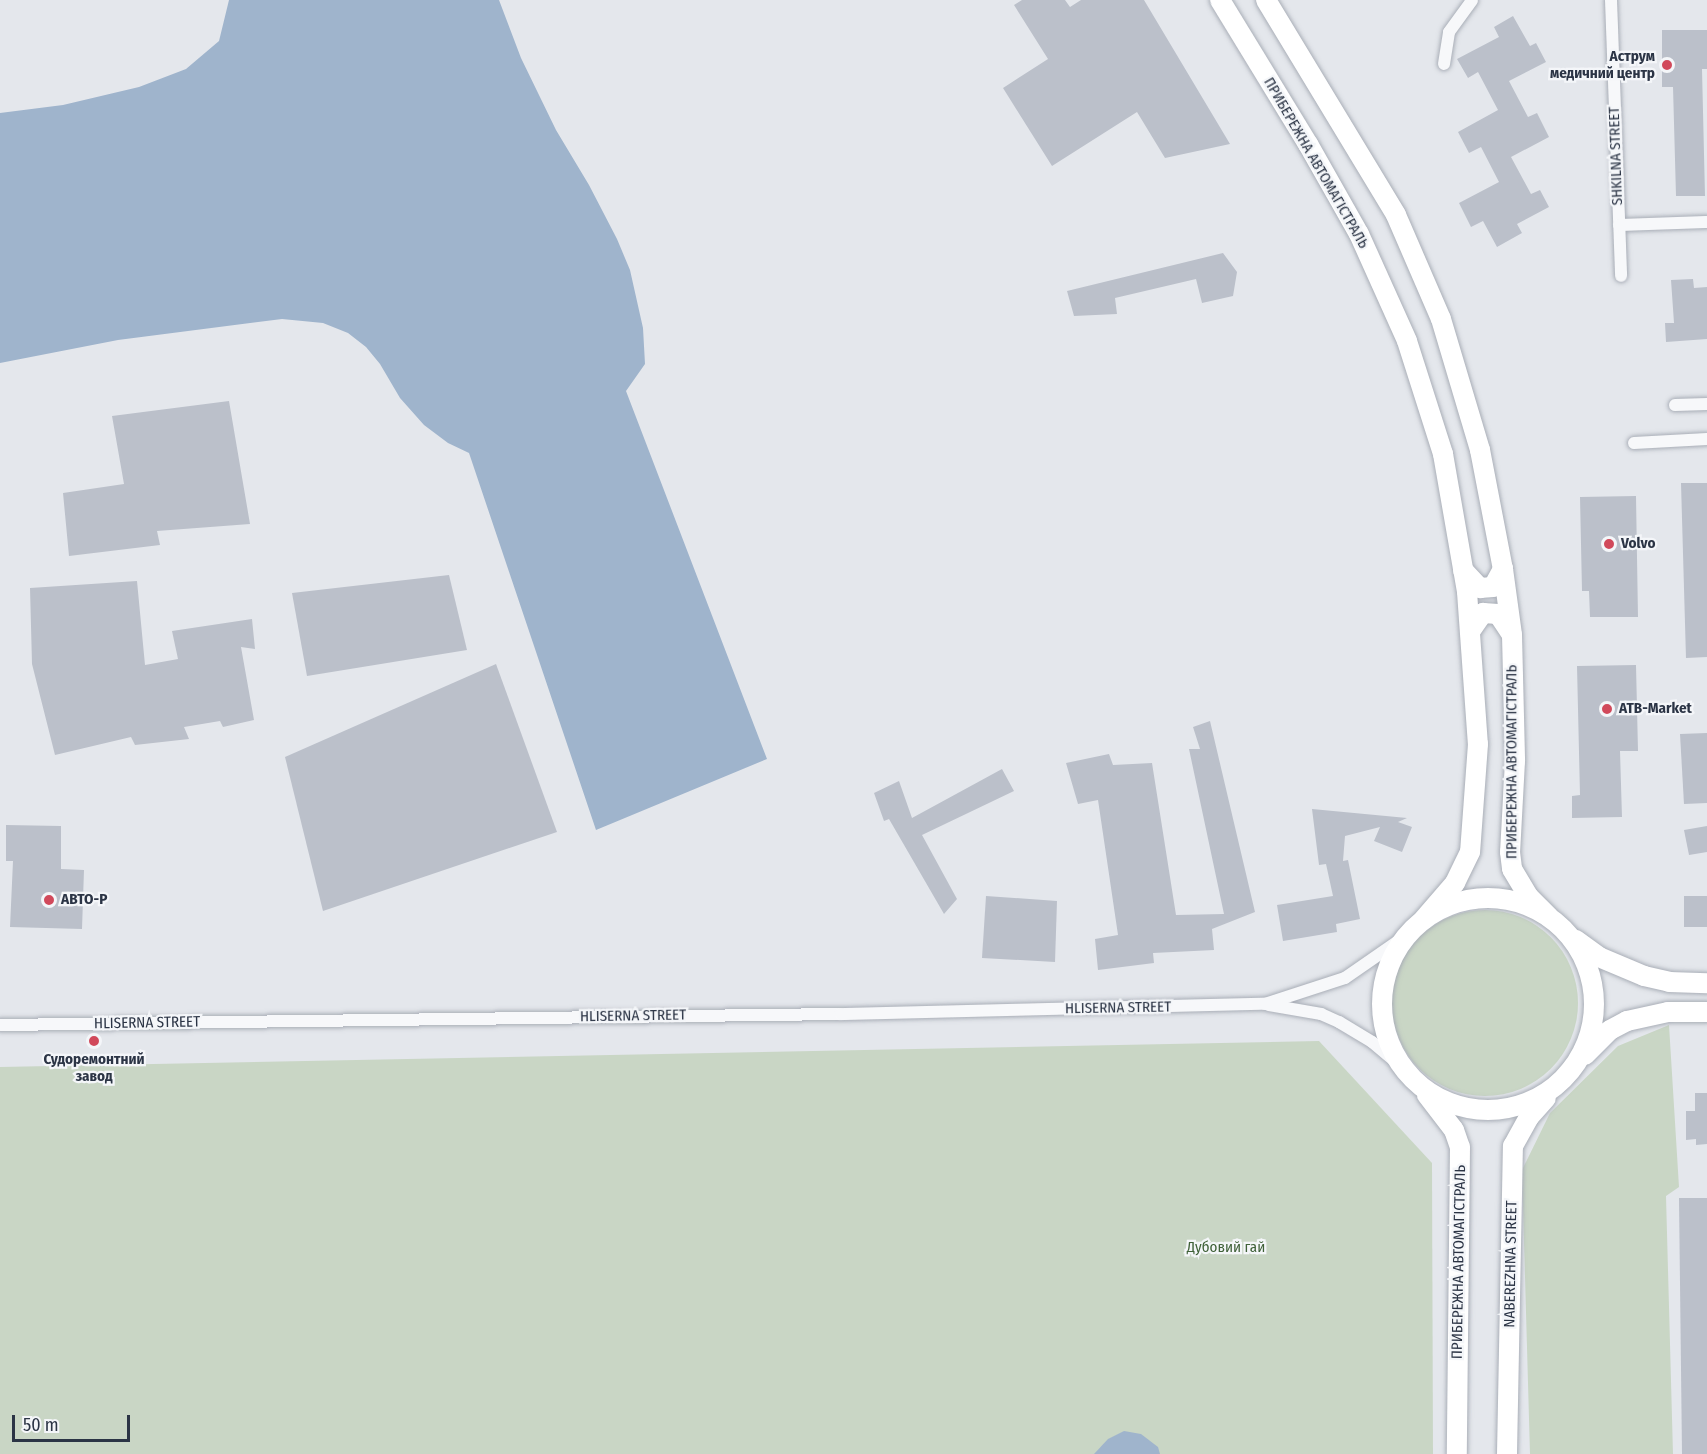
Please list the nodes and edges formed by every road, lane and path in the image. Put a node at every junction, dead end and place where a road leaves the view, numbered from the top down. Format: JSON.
{"nodes":[{"id":1,"x":1221,"y":0,"type":"edge"},
{"id":2,"x":1266,"y":0,"type":"edge"},
{"id":3,"x":1472,"y":0,"type":"edge"},
{"id":4,"x":1611,"y":0,"type":"edge"},
{"id":5,"x":1444,"y":64,"type":"dead end"},
{"id":6,"x":1707,"y":222,"type":"edge"},
{"id":7,"x":1619,"y":225,"type":"junction"},
{"id":8,"x":1621,"y":276,"type":"dead end"},
{"id":9,"x":1707,"y":404,"type":"edge"},
{"id":10,"x":1675,"y":405,"type":"dead end"},
{"id":11,"x":1707,"y":439,"type":"edge"},
{"id":12,"x":1634,"y":442,"type":"dead end"},
{"id":13,"x":1503,"y":569,"type":"junction"},
{"id":14,"x":1463,"y":570,"type":"junction"},
{"id":15,"x":1471,"y":630,"type":"junction"},
{"id":16,"x":1512,"y":635,"type":"junction"},
{"id":17,"x":1549,"y":916,"type":"junction"},
{"id":18,"x":1424,"y":919,"type":"junction"},
{"id":19,"x":1568,"y":933,"type":"junction"},
{"id":20,"x":1407,"y":935,"type":"junction"},
{"id":21,"x":1707,"y":983,"type":"edge"},
{"id":22,"x":1265,"y":1004,"type":"junction"},
{"id":23,"x":1707,"y":1012,"type":"edge"},
{"id":24,"x":0,"y":1025,"type":"edge"},
{"id":25,"x":1401,"y":1066,"type":"junction"},
{"id":26,"x":1572,"y":1071,"type":"junction"},
{"id":27,"x":1417,"y":1084,"type":"junction"},
{"id":28,"x":1554,"y":1088,"type":"junction"},
{"id":29,"x":1457,"y":1454,"type":"edge"},
{"id":30,"x":1507,"y":1454,"type":"edge"}],
"edges":[{"from":1,"to":14,"type":"main road","name":"ПРИБЕРЕЖНА АВТОМАГІСТРАЛЬ"},
{"from":2,"to":13,"type":"main road","name":"ПРИБЕРЕЖНА АВТОМАГІСТРАЛЬ"},
{"from":3,"to":5,"type":"street"},
{"from":4,"to":7,"type":"street","name":"SHKILNA STREET"},
{"from":6,"to":7,"type":"street"},
{"from":7,"to":8,"type":"street","name":"SHKILNA STREET"},
{"from":9,"to":10,"type":"street"},
{"from":11,"to":12,"type":"street"},
{"from":13,"to":14,"type":"main road"},
{"from":13,"to":16,"type":"main road","name":"ПРИБЕРЕЖНА АВТОМАГІСТРАЛЬ"},
{"from":14,"to":15,"type":"main road","name":"ПРИБЕРЕЖНА АВТОМАГІСТРАЛЬ"},
{"from":15,"to":16,"type":"main road"},
{"from":15,"to":18,"type":"main road","name":"ПРИБЕРЕЖНА АВТОМАГІСТРАЛЬ"},
{"from":16,"to":17,"type":"main road","name":"ПРИБЕРЕЖНА АВТОМАГІСТРАЛЬ"},
{"from":17,"to":18,"type":"main road","name":"ПРИБЕРЕЖНА АВТОМАГІСТРАЛЬ"},
{"from":17,"to":19,"type":"main road","name":"ПРИБЕРЕЖНА АВТОМАГІСТРАЛЬ"},
{"from":18,"to":20,"type":"main road","name":"ПРИБЕРЕЖНА АВТОМАГІСТРАЛЬ"},
{"from":19,"to":21,"type":"main road"},
{"from":19,"to":26,"type":"main road","name":"ПРИБЕРЕЖНА АВТОМАГІСТРАЛЬ"},
{"from":20,"to":22,"type":"street","name":"HLISERNA STREET"},
{"from":20,"to":25,"type":"main road","name":"ПРИБЕРЕЖНА АВТОМАГІСТРАЛЬ"},
{"from":22,"to":24,"type":"street","name":"HLISERNA STREET"},
{"from":22,"to":25,"type":"street","name":"HLISERNA STREET"},
{"from":23,"to":26,"type":"main road"},
{"from":25,"to":27,"type":"main road","name":"ПРИБЕРЕЖНА АВТОМАГІСТРАЛЬ"},
{"from":26,"to":28,"type":"main road","name":"ПРИБЕРЕЖНА АВТОМАГІСТРАЛЬ"},
{"from":27,"to":28,"type":"main road","name":"ПРИБЕРЕЖНА АВТОМАГІСТРАЛЬ"},
{"from":27,"to":29,"type":"main road","name":"ПРИБЕРЕЖНА АВТОМАГІСТРАЛЬ"},
{"from":28,"to":30,"type":"main road","name":"NABEREZHNA STREET"}]}
